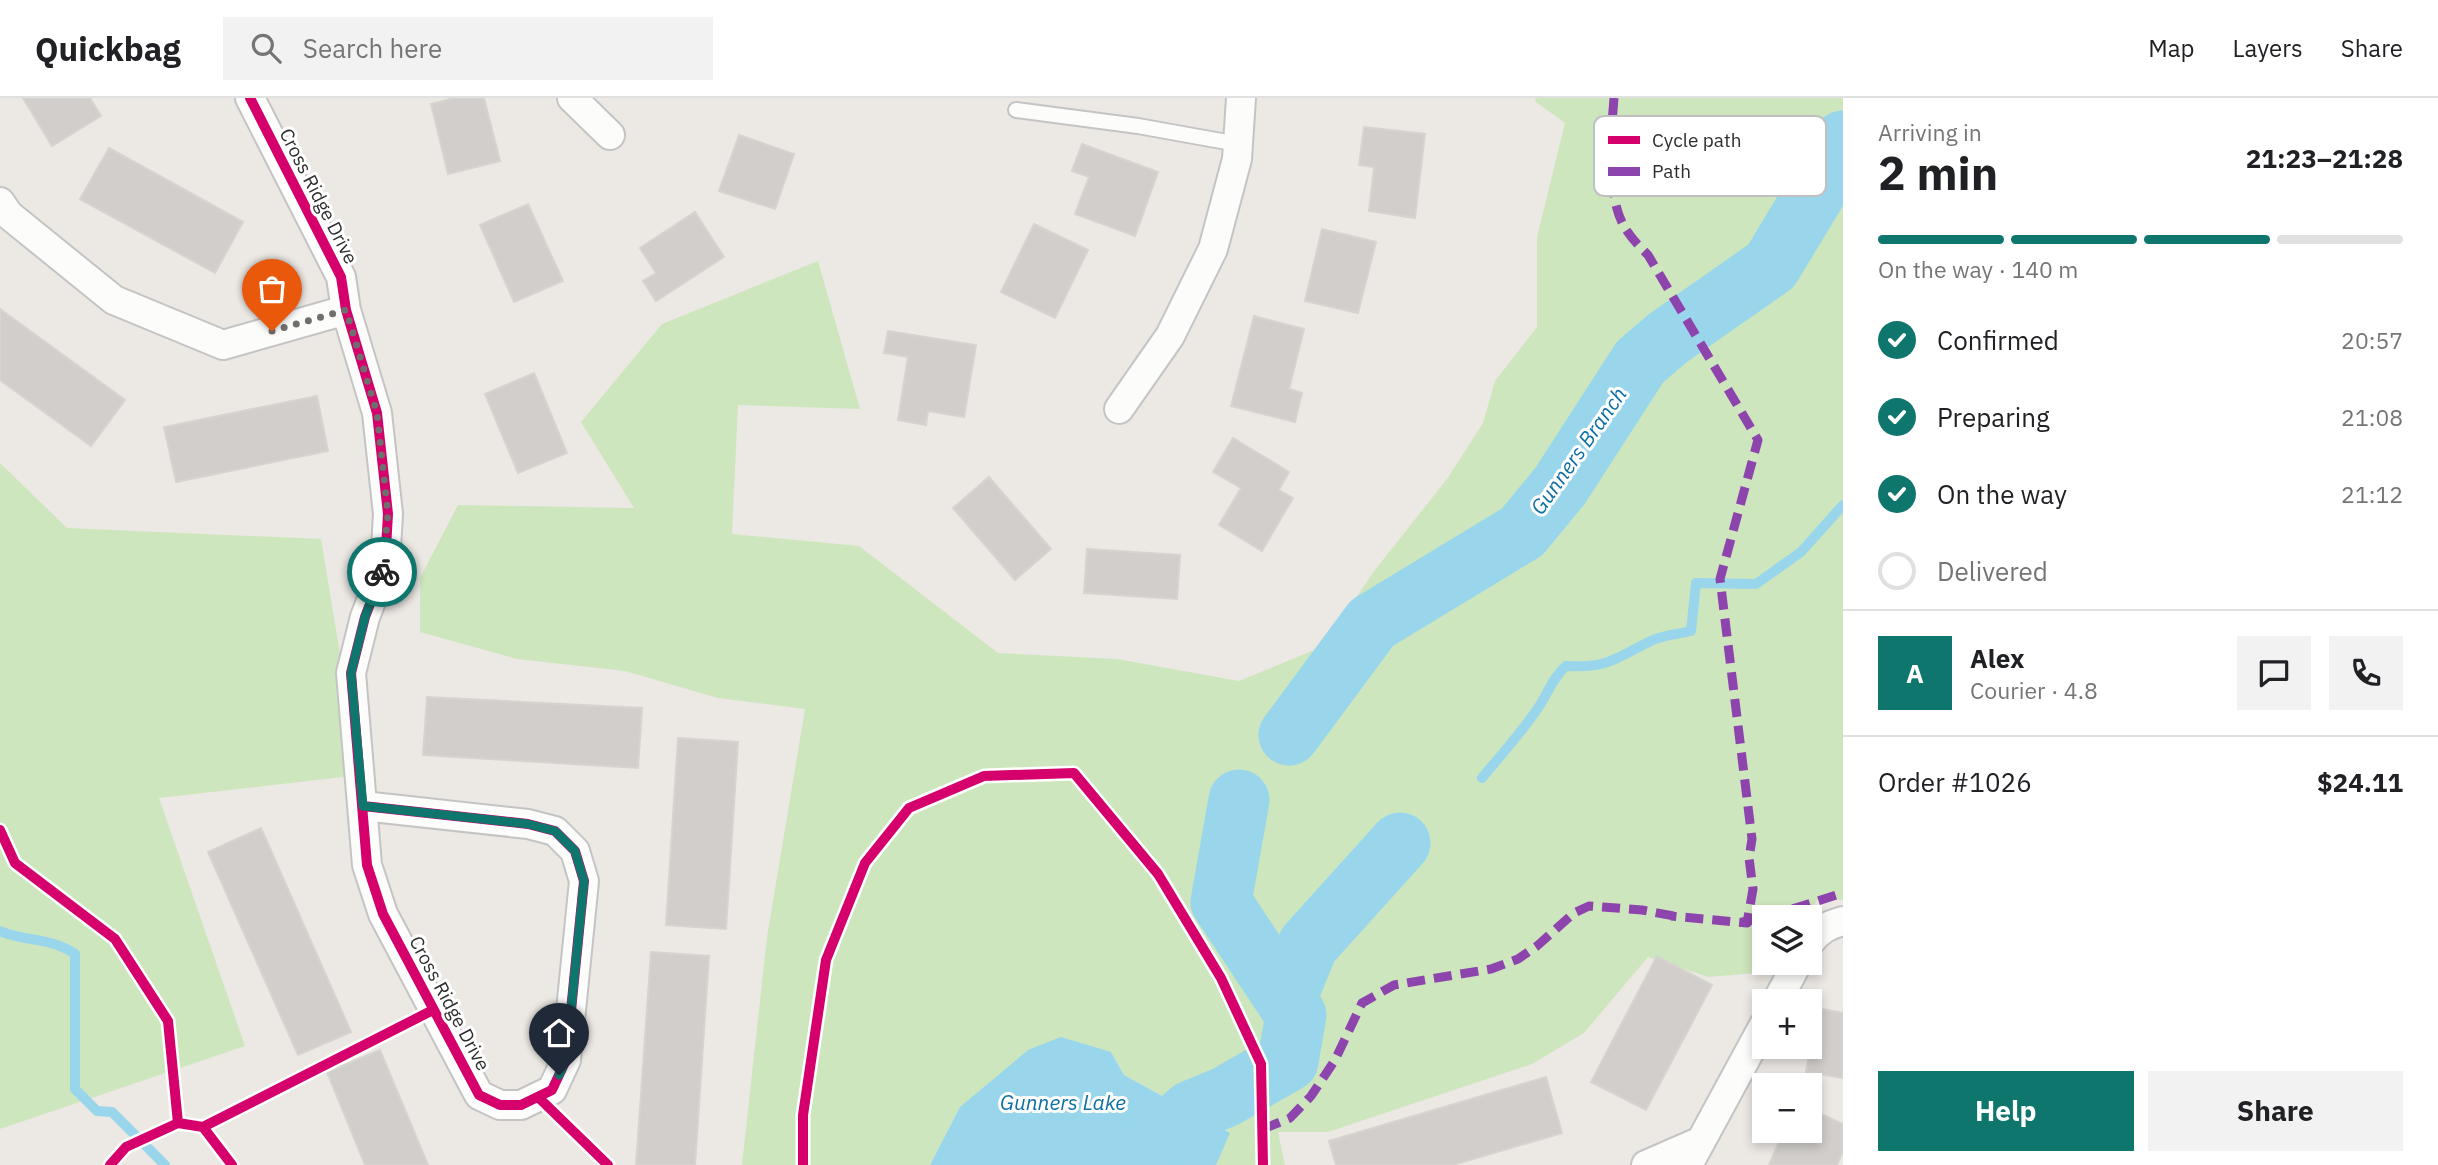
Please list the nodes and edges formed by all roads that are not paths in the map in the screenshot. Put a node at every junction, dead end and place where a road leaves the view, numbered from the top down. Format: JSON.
{"nodes":[{"id":1,"x":250,"y":98,"type":"edge"},
{"id":2,"x":572,"y":98,"type":"edge"},
{"id":3,"x":1241,"y":98,"type":"edge"},
{"id":4,"x":1016,"y":110,"type":"dead end"},
{"id":5,"x":610,"y":135,"type":"dead end"},
{"id":6,"x":1238,"y":144,"type":"junction"},
{"id":7,"x":0,"y":202,"type":"edge"},
{"id":8,"x":346,"y":310,"type":"junction"},
{"id":9,"x":1119,"y":409,"type":"dead end"},
{"id":10,"x":363,"y":806,"type":"junction"},
{"id":11,"x":1843,"y":921,"type":"edge"},
{"id":12,"x":1822,"y":929,"type":"edge"},
{"id":13,"x":1752,"y":1047,"type":"edge"},
{"id":14,"x":1694,"y":1153,"type":"edge"},
{"id":15,"x":1646,"y":1165,"type":"edge"}],
"edges":[{"from":1,"to":8,"type":"street","name":"Cross Ridge Drive"},
{"from":2,"to":5,"type":"street"},
{"from":3,"to":6,"type":"street"},
{"from":4,"to":6,"type":"lane"},
{"from":6,"to":9,"type":"street"},
{"from":7,"to":8,"type":"street"},
{"from":8,"to":10,"type":"street","name":"Cross Ridge Drive"},
{"from":10,"to":10,"type":"street","name":"Cross Ridge Drive"},
{"from":11,"to":12,"type":"street"},
{"from":13,"to":14,"type":"street"},
{"from":14,"to":15,"type":"street"}]}
